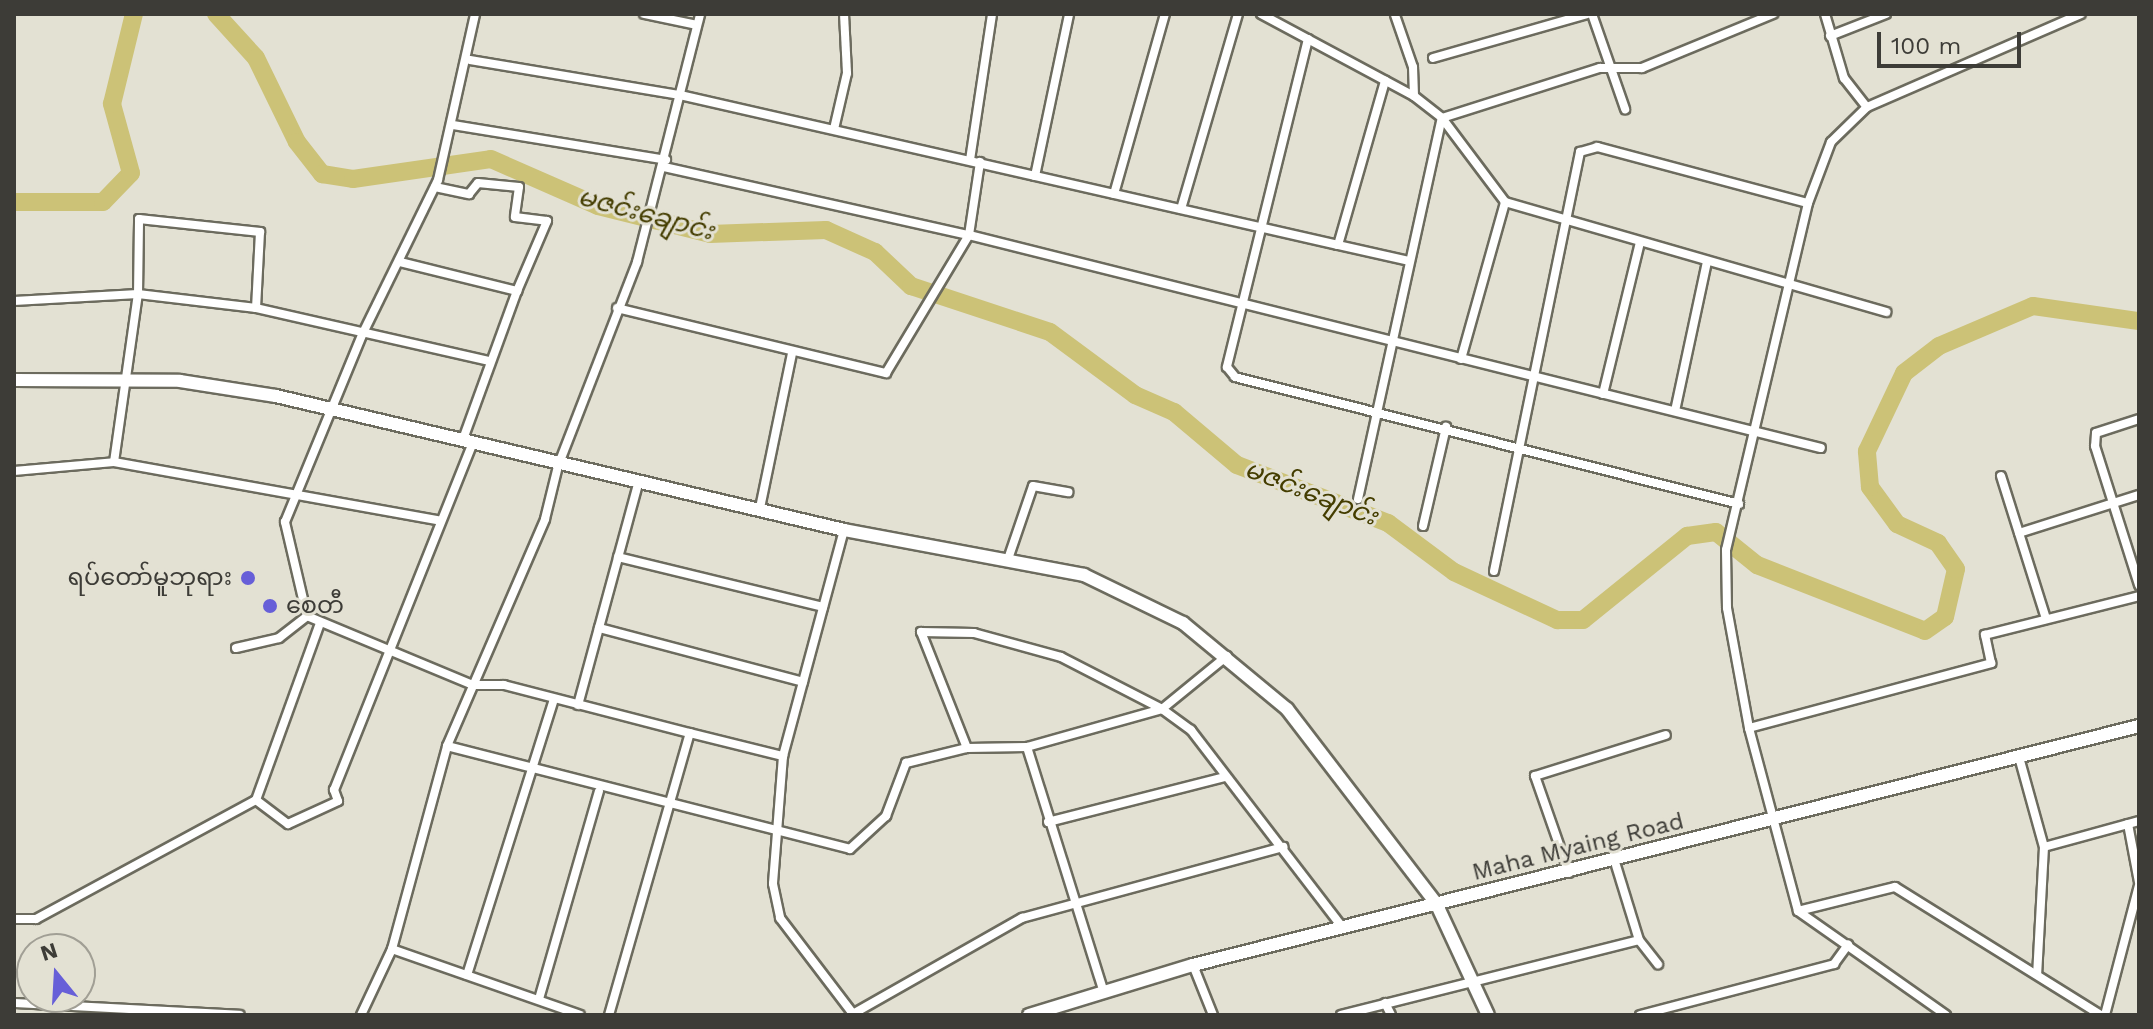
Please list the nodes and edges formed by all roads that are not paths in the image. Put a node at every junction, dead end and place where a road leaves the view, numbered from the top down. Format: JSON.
{"nodes":[{"id":1,"x":475,"y":14,"type":"edge"},
{"id":2,"x":644,"y":14,"type":"edge"},
{"id":3,"x":700,"y":14,"type":"edge"},
{"id":4,"x":844,"y":14,"type":"edge"},
{"id":5,"x":992,"y":14,"type":"edge"},
{"id":6,"x":1069,"y":14,"type":"edge"},
{"id":7,"x":1165,"y":14,"type":"edge"},
{"id":8,"x":1238,"y":14,"type":"edge"},
{"id":9,"x":1261,"y":14,"type":"edge"},
{"id":10,"x":1397,"y":14,"type":"edge"},
{"id":11,"x":1590,"y":14,"type":"edge"},
{"id":12,"x":1773,"y":14,"type":"edge"},
{"id":13,"x":1825,"y":14,"type":"edge"},
{"id":14,"x":1886,"y":14,"type":"edge"},
{"id":15,"x":2081,"y":14,"type":"edge"},
{"id":16,"x":697,"y":25,"type":"junction"},
{"id":17,"x":1830,"y":36,"type":"junction"},
{"id":18,"x":1308,"y":39,"type":"junction"},
{"id":19,"x":1433,"y":58,"type":"dead end"},
{"id":20,"x":470,"y":60,"type":"junction"},
{"id":21,"x":1609,"y":68,"type":"junction"},
{"id":22,"x":1385,"y":81,"type":"junction"},
{"id":23,"x":680,"y":95,"type":"junction"},
{"id":24,"x":1414,"y":96,"type":"junction"},
{"id":25,"x":1867,"y":107,"type":"junction"},
{"id":26,"x":1625,"y":109,"type":"dead end"},
{"id":27,"x":1442,"y":118,"type":"junction"},
{"id":28,"x":453,"y":125,"type":"junction"},
{"id":29,"x":834,"y":129,"type":"junction"},
{"id":30,"x":975,"y":161,"type":"junction"},
{"id":31,"x":665,"y":164,"type":"junction"},
{"id":32,"x":1035,"y":176,"type":"junction"},
{"id":33,"x":436,"y":184,"type":"junction"},
{"id":34,"x":1114,"y":194,"type":"junction"},
{"id":35,"x":1505,"y":202,"type":"junction"},
{"id":36,"x":1808,"y":203,"type":"junction"},
{"id":37,"x":1181,"y":209,"type":"junction"},
{"id":38,"x":1566,"y":220,"type":"junction"},
{"id":39,"x":1260,"y":227,"type":"junction"},
{"id":40,"x":969,"y":235,"type":"junction"},
{"id":41,"x":1640,"y":242,"type":"junction"},
{"id":42,"x":1338,"y":245,"type":"junction"},
{"id":43,"x":1409,"y":261,"type":"junction"},
{"id":44,"x":400,"y":262,"type":"junction"},
{"id":45,"x":1707,"y":262,"type":"junction"},
{"id":46,"x":1790,"y":287,"type":"junction"},
{"id":47,"x":517,"y":291,"type":"junction"},
{"id":48,"x":138,"y":294,"type":"junction"},
{"id":49,"x":14,"y":301,"type":"edge"},
{"id":50,"x":1246,"y":307,"type":"junction"},
{"id":51,"x":256,"y":308,"type":"junction"},
{"id":52,"x":617,"y":308,"type":"junction"},
{"id":53,"x":1886,"y":312,"type":"dead end"},
{"id":54,"x":363,"y":333,"type":"junction"},
{"id":55,"x":1388,"y":342,"type":"junction"},
{"id":56,"x":792,"y":354,"type":"junction"},
{"id":57,"x":1461,"y":359,"type":"junction"},
{"id":58,"x":489,"y":361,"type":"junction"},
{"id":59,"x":1532,"y":376,"type":"junction"},
{"id":60,"x":123,"y":379,"type":"junction"},
{"id":61,"x":14,"y":380,"type":"edge"},
{"id":62,"x":1603,"y":394,"type":"junction"},
{"id":63,"x":1376,"y":411,"type":"junction"},
{"id":64,"x":1675,"y":411,"type":"junction"},
{"id":65,"x":332,"y":412,"type":"junction"},
{"id":66,"x":2139,"y":419,"type":"edge"},
{"id":67,"x":1446,"y":427,"type":"junction"},
{"id":68,"x":1758,"y":431,"type":"junction"},
{"id":69,"x":468,"y":440,"type":"junction"},
{"id":70,"x":1517,"y":445,"type":"junction"},
{"id":71,"x":1821,"y":448,"type":"dead end"},
{"id":72,"x":114,"y":462,"type":"junction"},
{"id":73,"x":558,"y":466,"type":"junction"},
{"id":74,"x":14,"y":471,"type":"edge"},
{"id":75,"x":2001,"y":476,"type":"dead end"},
{"id":76,"x":639,"y":481,"type":"junction"},
{"id":77,"x":299,"y":491,"type":"junction"},
{"id":78,"x":1068,"y":492,"type":"dead end"},
{"id":79,"x":2139,"y":495,"type":"edge"},
{"id":80,"x":1358,"y":499,"type":"dead end"},
{"id":81,"x":2112,"y":503,"type":"junction"},
{"id":82,"x":1738,"y":506,"type":"junction"},
{"id":83,"x":760,"y":508,"type":"junction"},
{"id":84,"x":441,"y":521,"type":"junction"},
{"id":85,"x":1423,"y":526,"type":"dead end"},
{"id":86,"x":844,"y":530,"type":"junction"},
{"id":87,"x":2019,"y":533,"type":"junction"},
{"id":88,"x":618,"y":557,"type":"junction"},
{"id":89,"x":1006,"y":563,"type":"junction"},
{"id":90,"x":2137,"y":570,"type":"edge"},
{"id":91,"x":1494,"y":571,"type":"dead end"},
{"id":92,"x":2139,"y":585,"type":"edge"},
{"id":93,"x":2139,"y":596,"type":"edge"},
{"id":94,"x":823,"y":607,"type":"junction"},
{"id":95,"x":307,"y":616,"type":"junction"},
{"id":96,"x":2046,"y":619,"type":"junction"},
{"id":97,"x":320,"y":623,"type":"junction"},
{"id":98,"x":599,"y":628,"type":"junction"},
{"id":99,"x":236,"y":648,"type":"dead end"},
{"id":100,"x":389,"y":652,"type":"junction"},
{"id":101,"x":1228,"y":655,"type":"junction"},
{"id":102,"x":803,"y":682,"type":"junction"},
{"id":103,"x":473,"y":685,"type":"junction"},
{"id":104,"x":554,"y":699,"type":"junction"},
{"id":105,"x":578,"y":705,"type":"junction"},
{"id":106,"x":1162,"y":709,"type":"junction"},
{"id":107,"x":2139,"y":726,"type":"edge"},
{"id":108,"x":1749,"y":728,"type":"junction"},
{"id":109,"x":690,"y":733,"type":"junction"},
{"id":110,"x":1666,"y":735,"type":"dead end"},
{"id":111,"x":447,"y":746,"type":"junction"},
{"id":112,"x":1027,"y":747,"type":"junction"},
{"id":113,"x":967,"y":748,"type":"junction"},
{"id":114,"x":783,"y":756,"type":"junction"},
{"id":115,"x":2019,"y":757,"type":"junction"},
{"id":116,"x":530,"y":773,"type":"junction"},
{"id":117,"x":1225,"y":777,"type":"junction"},
{"id":118,"x":599,"y":791,"type":"junction"},
{"id":119,"x":256,"y":800,"type":"junction"},
{"id":120,"x":668,"y":808,"type":"junction"},
{"id":121,"x":1776,"y":820,"type":"junction"},
{"id":122,"x":2139,"y":821,"type":"edge"},
{"id":123,"x":1048,"y":822,"type":"junction"},
{"id":124,"x":2128,"y":824,"type":"junction"},
{"id":125,"x":775,"y":831,"type":"junction"},
{"id":126,"x":1284,"y":847,"type":"junction"},
{"id":127,"x":2044,"y":847,"type":"junction"},
{"id":128,"x":1615,"y":862,"type":"junction"},
{"id":129,"x":1569,"y":874,"type":"junction"},
{"id":130,"x":2139,"y":883,"type":"edge"},
{"id":131,"x":1074,"y":900,"type":"junction"},
{"id":132,"x":1436,"y":903,"type":"junction"},
{"id":133,"x":1798,"y":911,"type":"junction"},
{"id":134,"x":14,"y":919,"type":"edge"},
{"id":135,"x":1343,"y":928,"type":"junction"},
{"id":136,"x":1639,"y":940,"type":"junction"},
{"id":137,"x":1848,"y":945,"type":"junction"},
{"id":138,"x":392,"y":949,"type":"junction"},
{"id":139,"x":1658,"y":964,"type":"dead end"},
{"id":140,"x":1193,"y":965,"type":"junction"},
{"id":141,"x":467,"y":975,"type":"junction"},
{"id":142,"x":2037,"y":975,"type":"junction"},
{"id":143,"x":1473,"y":980,"type":"junction"},
{"id":144,"x":1103,"y":989,"type":"junction"},
{"id":145,"x":539,"y":999,"type":"junction"},
{"id":146,"x":14,"y":1003,"type":"edge"},
{"id":147,"x":1385,"y":1003,"type":"junction"},
{"id":148,"x":174,"y":1012,"type":"edge"},
{"id":149,"x":853,"y":1014,"type":"edge"},
{"id":150,"x":240,"y":1015,"type":"edge"},
{"id":151,"x":361,"y":1015,"type":"edge"},
{"id":152,"x":580,"y":1015,"type":"edge"},
{"id":153,"x":609,"y":1015,"type":"edge"},
{"id":154,"x":1029,"y":1015,"type":"edge"},
{"id":155,"x":1213,"y":1015,"type":"edge"},
{"id":156,"x":1341,"y":1015,"type":"edge"},
{"id":157,"x":1391,"y":1015,"type":"edge"},
{"id":158,"x":1488,"y":1015,"type":"edge"},
{"id":159,"x":1640,"y":1015,"type":"edge"},
{"id":160,"x":1946,"y":1015,"type":"edge"},
{"id":161,"x":2103,"y":1015,"type":"edge"}],
"edges":[{"from":1,"to":20,"type":"street"},
{"from":2,"to":16,"type":"street"},
{"from":3,"to":16,"type":"street"},
{"from":4,"to":29,"type":"street"},
{"from":5,"to":30,"type":"street"},
{"from":6,"to":32,"type":"street"},
{"from":7,"to":34,"type":"street"},
{"from":8,"to":37,"type":"street"},
{"from":9,"to":18,"type":"street"},
{"from":10,"to":24,"type":"street"},
{"from":11,"to":19,"type":"street"},
{"from":11,"to":21,"type":"street"},
{"from":12,"to":21,"type":"street"},
{"from":13,"to":17,"type":"street"},
{"from":14,"to":17,"type":"street"},
{"from":15,"to":25,"type":"street"},
{"from":16,"to":23,"type":"street"},
{"from":17,"to":25,"type":"street"},
{"from":18,"to":22,"type":"street"},
{"from":18,"to":39,"type":"street"},
{"from":20,"to":23,"type":"street"},
{"from":20,"to":28,"type":"street"},
{"from":21,"to":26,"type":"street"},
{"from":21,"to":27,"type":"street"},
{"from":22,"to":24,"type":"street"},
{"from":22,"to":42,"type":"street"},
{"from":23,"to":29,"type":"street"},
{"from":23,"to":31,"type":"street"},
{"from":24,"to":27,"type":"street"},
{"from":25,"to":36,"type":"street"},
{"from":27,"to":35,"type":"street"},
{"from":27,"to":43,"type":"street"},
{"from":28,"to":31,"type":"street"},
{"from":28,"to":33,"type":"street"},
{"from":29,"to":30,"type":"street"},
{"from":30,"to":32,"type":"street"},
{"from":30,"to":40,"type":"street"},
{"from":31,"to":40,"type":"street"},
{"from":31,"to":52,"type":"street"},
{"from":32,"to":34,"type":"street"},
{"from":33,"to":44,"type":"street"},
{"from":33,"to":47,"type":"street"},
{"from":34,"to":37,"type":"street"},
{"from":35,"to":38,"type":"street"},
{"from":35,"to":57,"type":"street"},
{"from":36,"to":38,"type":"street"},
{"from":36,"to":46,"type":"street"},
{"from":37,"to":39,"type":"street"},
{"from":38,"to":41,"type":"street"},
{"from":38,"to":59,"type":"street"},
{"from":39,"to":42,"type":"street"},
{"from":39,"to":50,"type":"street"},
{"from":40,"to":50,"type":"street"},
{"from":40,"to":56,"type":"street"},
{"from":41,"to":45,"type":"street"},
{"from":41,"to":62,"type":"street"},
{"from":42,"to":43,"type":"street"},
{"from":43,"to":55,"type":"street"},
{"from":44,"to":47,"type":"street"},
{"from":44,"to":54,"type":"street"},
{"from":45,"to":46,"type":"street"},
{"from":45,"to":64,"type":"street"},
{"from":46,"to":53,"type":"street"},
{"from":46,"to":68,"type":"street"},
{"from":47,"to":58,"type":"street"},
{"from":48,"to":49,"type":"street"},
{"from":48,"to":51,"type":"street"},
{"from":48,"to":51,"type":"street"},
{"from":48,"to":60,"type":"street"},
{"from":50,"to":55,"type":"street"},
{"from":50,"to":63,"type":"street"},
{"from":51,"to":54,"type":"street"},
{"from":52,"to":56,"type":"street"},
{"from":52,"to":73,"type":"street"},
{"from":54,"to":58,"type":"street"},
{"from":54,"to":65,"type":"street"},
{"from":55,"to":57,"type":"street"},
{"from":55,"to":63,"type":"street"},
{"from":56,"to":83,"type":"street"},
{"from":57,"to":59,"type":"street"},
{"from":58,"to":69,"type":"street"},
{"from":59,"to":62,"type":"street"},
{"from":59,"to":70,"type":"street"},
{"from":60,"to":61,"type":"street"},
{"from":60,"to":65,"type":"street"},
{"from":60,"to":72,"type":"street"},
{"from":62,"to":64,"type":"street"},
{"from":63,"to":67,"type":"street"},
{"from":63,"to":80,"type":"street"},
{"from":64,"to":68,"type":"street"},
{"from":65,"to":69,"type":"street"},
{"from":65,"to":77,"type":"street"},
{"from":66,"to":81,"type":"street"},
{"from":67,"to":70,"type":"street"},
{"from":67,"to":85,"type":"street"},
{"from":68,"to":71,"type":"street"},
{"from":68,"to":82,"type":"street"},
{"from":69,"to":73,"type":"street"},
{"from":69,"to":84,"type":"street"},
{"from":70,"to":82,"type":"street"},
{"from":70,"to":91,"type":"street"},
{"from":72,"to":74,"type":"street"},
{"from":72,"to":77,"type":"street"},
{"from":73,"to":76,"type":"street"},
{"from":73,"to":103,"type":"street"},
{"from":75,"to":87,"type":"street"},
{"from":76,"to":83,"type":"street"},
{"from":76,"to":88,"type":"street"},
{"from":77,"to":84,"type":"street"},
{"from":77,"to":95,"type":"street"},
{"from":78,"to":89,"type":"street"},
{"from":79,"to":81,"type":"street"},
{"from":81,"to":87,"type":"street"},
{"from":81,"to":90,"type":"street"},
{"from":82,"to":108,"type":"street"},
{"from":83,"to":86,"type":"street"},
{"from":84,"to":100,"type":"street"},
{"from":86,"to":89,"type":"street"},
{"from":86,"to":94,"type":"street"},
{"from":87,"to":96,"type":"street"},
{"from":88,"to":94,"type":"street"},
{"from":88,"to":98,"type":"street"},
{"from":89,"to":101,"type":"street"},
{"from":90,"to":92,"type":"street"},
{"from":93,"to":96,"type":"street"},
{"from":94,"to":102,"type":"street"},
{"from":95,"to":97,"type":"street"},
{"from":95,"to":99,"type":"street"},
{"from":96,"to":108,"type":"street"},
{"from":97,"to":100,"type":"street"},
{"from":97,"to":119,"type":"street"},
{"from":98,"to":102,"type":"street"},
{"from":98,"to":105,"type":"street"},
{"from":100,"to":103,"type":"street"},
{"from":100,"to":119,"type":"street"},
{"from":101,"to":106,"type":"street"},
{"from":101,"to":132,"type":"street"},
{"from":102,"to":114,"type":"street"},
{"from":103,"to":104,"type":"street"},
{"from":103,"to":111,"type":"street"},
{"from":104,"to":105,"type":"street"},
{"from":104,"to":116,"type":"street"},
{"from":105,"to":109,"type":"street"},
{"from":106,"to":112,"type":"street"},
{"from":106,"to":113,"type":"street"},
{"from":106,"to":117,"type":"street"},
{"from":107,"to":115,"type":"street","name":"Maha Myaing Road"},
{"from":108,"to":121,"type":"street"},
{"from":109,"to":114,"type":"street"},
{"from":109,"to":120,"type":"street"},
{"from":110,"to":129,"type":"street"},
{"from":111,"to":116,"type":"street"},
{"from":111,"to":138,"type":"street"},
{"from":112,"to":113,"type":"street"},
{"from":112,"to":123,"type":"street"},
{"from":113,"to":125,"type":"street"},
{"from":114,"to":125,"type":"street"},
{"from":115,"to":121,"type":"street","name":"Maha Myaing Road"},
{"from":115,"to":127,"type":"street"},
{"from":116,"to":118,"type":"street"},
{"from":116,"to":141,"type":"street"},
{"from":117,"to":123,"type":"street"},
{"from":117,"to":126,"type":"street"},
{"from":118,"to":120,"type":"street"},
{"from":118,"to":145,"type":"street"},
{"from":119,"to":134,"type":"street"},
{"from":120,"to":125,"type":"street"},
{"from":120,"to":153,"type":"street"},
{"from":121,"to":128,"type":"street","name":"Maha Myaing Road"},
{"from":121,"to":133,"type":"street"},
{"from":122,"to":124,"type":"street"},
{"from":123,"to":131,"type":"street"},
{"from":124,"to":127,"type":"street"},
{"from":124,"to":130,"type":"street"},
{"from":125,"to":149,"type":"street"},
{"from":126,"to":131,"type":"street"},
{"from":126,"to":135,"type":"street"},
{"from":127,"to":142,"type":"street"},
{"from":128,"to":129,"type":"street","name":"Maha Myaing Road"},
{"from":128,"to":136,"type":"street"},
{"from":129,"to":132,"type":"street","name":"Maha Myaing Road"},
{"from":130,"to":161,"type":"street"},
{"from":131,"to":144,"type":"street"},
{"from":131,"to":149,"type":"street"},
{"from":132,"to":135,"type":"street","name":"Maha Myaing Road"},
{"from":132,"to":143,"type":"street"},
{"from":133,"to":137,"type":"street"},
{"from":133,"to":142,"type":"street"},
{"from":135,"to":140,"type":"street","name":"Maha Myaing Road"},
{"from":136,"to":139,"type":"street"},
{"from":136,"to":143,"type":"street"},
{"from":137,"to":159,"type":"street"},
{"from":137,"to":160,"type":"street"},
{"from":138,"to":141,"type":"street"},
{"from":138,"to":151,"type":"street"},
{"from":140,"to":144,"type":"street","name":"Maha Myaing Road"},
{"from":140,"to":155,"type":"street"},
{"from":141,"to":145,"type":"street"},
{"from":142,"to":161,"type":"street"},
{"from":143,"to":147,"type":"street"},
{"from":143,"to":158,"type":"street"},
{"from":144,"to":154,"type":"street","name":"Maha Myaing Road"},
{"from":145,"to":152,"type":"street"},
{"from":146,"to":148,"type":"street"},
{"from":147,"to":156,"type":"street"},
{"from":147,"to":157,"type":"street"},
{"from":148,"to":150,"type":"street"}]}
